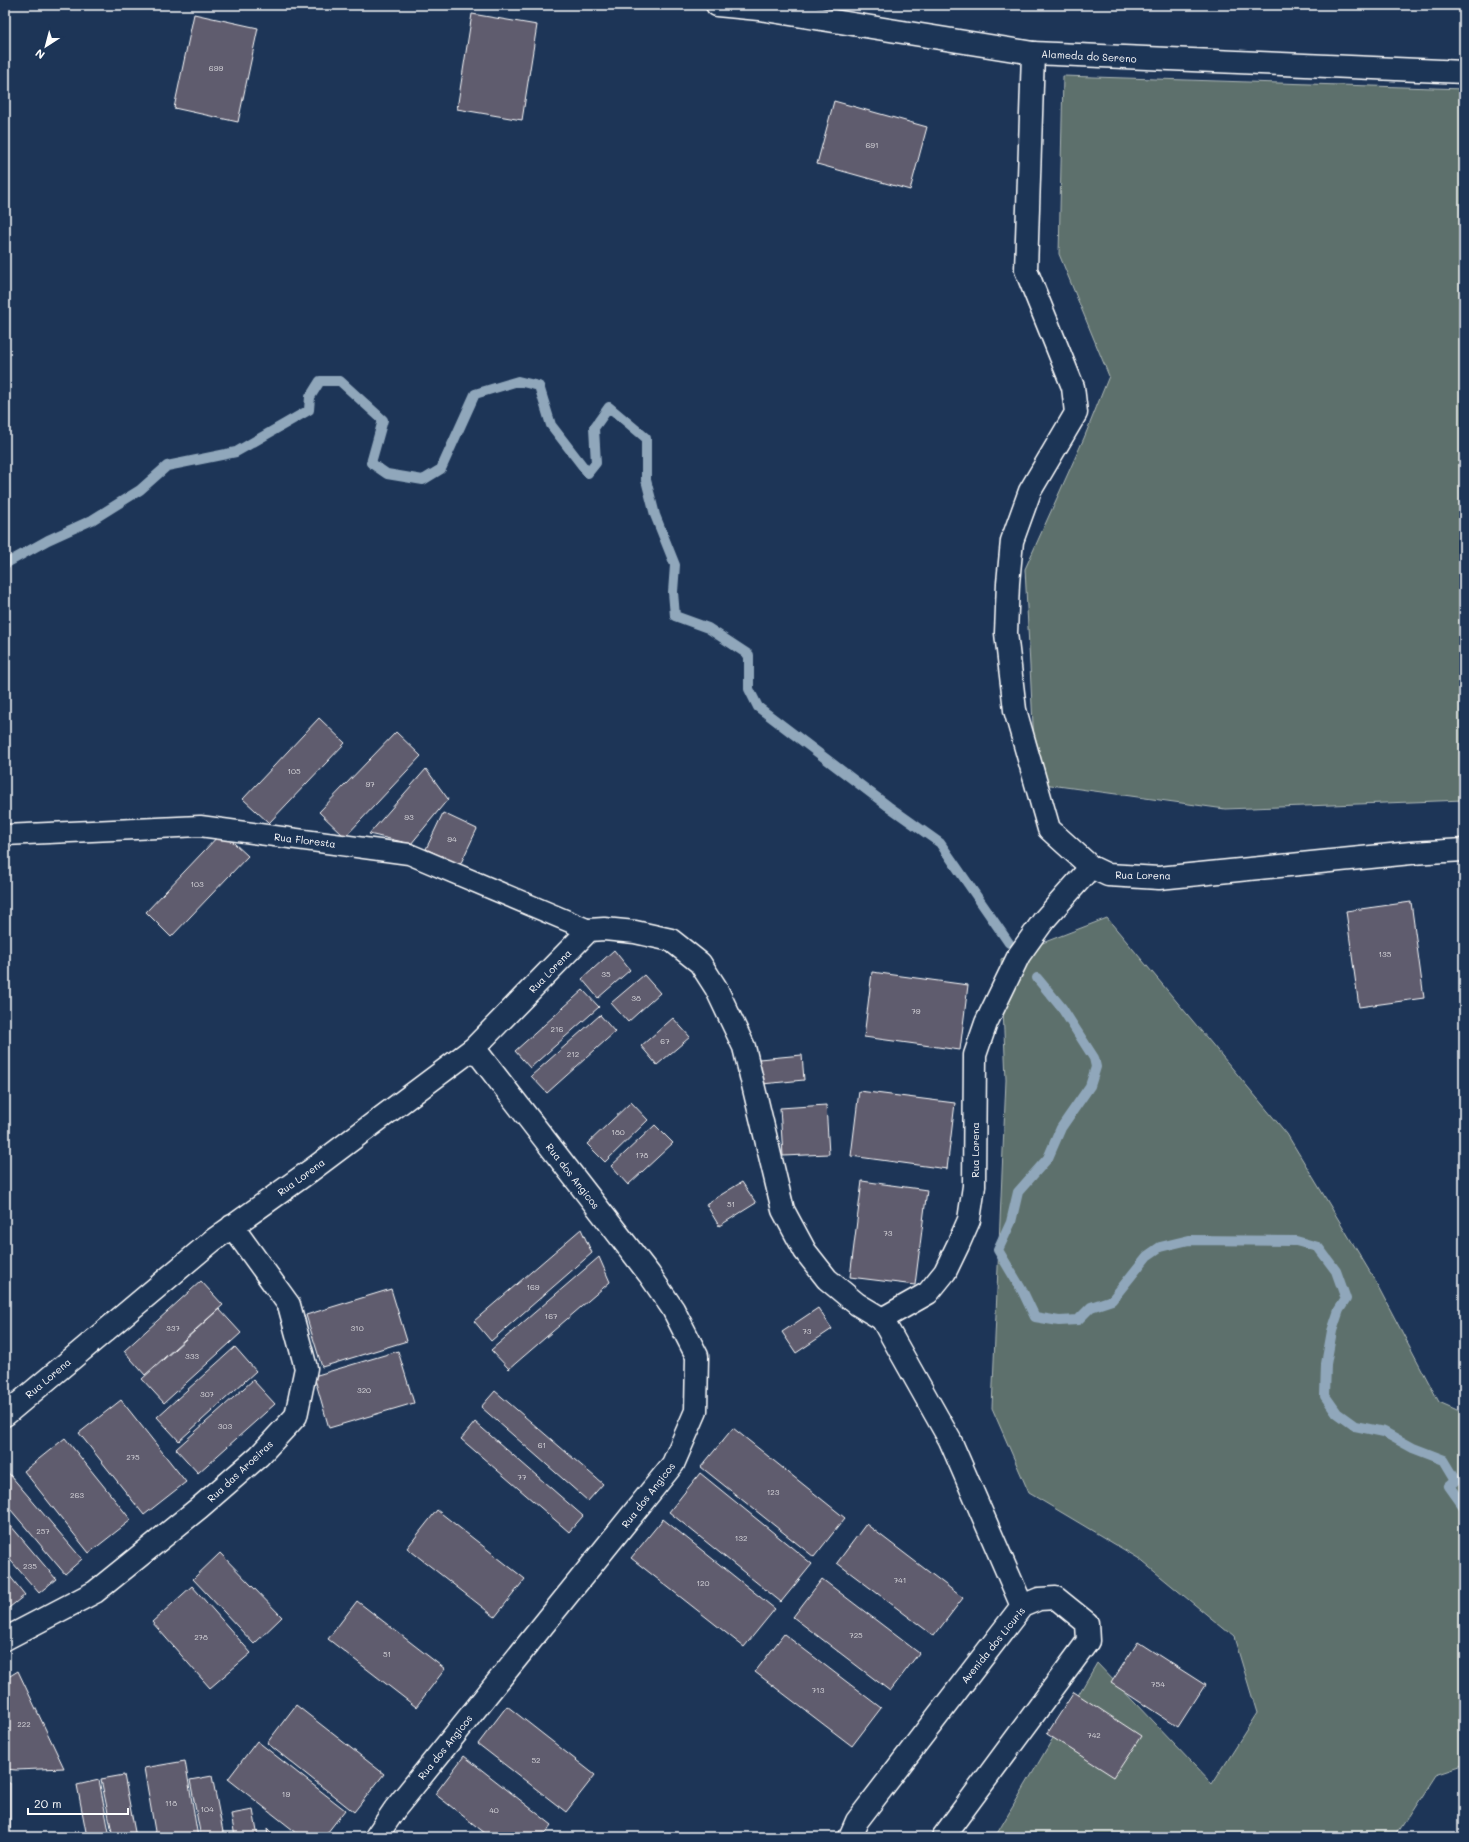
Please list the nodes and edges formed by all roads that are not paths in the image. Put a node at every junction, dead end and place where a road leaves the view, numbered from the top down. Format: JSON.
{"nodes":[{"id":1,"x":717,"y":5,"type":"edge"},
{"id":2,"x":1033,"y":53,"type":"junction"},
{"id":3,"x":1464,"y":72,"type":"edge"},
{"id":4,"x":5,"y":835,"type":"edge"},
{"id":5,"x":1464,"y":850,"type":"edge"},
{"id":6,"x":1091,"y":867,"type":"junction"},
{"id":7,"x":589,"y":930,"type":"junction"},
{"id":8,"x":474,"y":1048,"type":"junction"},
{"id":9,"x":232,"y":1226,"type":"junction"},
{"id":10,"x":882,"y":1319,"type":"junction"},
{"id":11,"x":5,"y":1415,"type":"edge"},
{"id":12,"x":1022,"y":1606,"type":"junction"},
{"id":13,"x":5,"y":1639,"type":"edge"},
{"id":14,"x":376,"y":1837,"type":"edge"},
{"id":15,"x":850,"y":1837,"type":"edge"},
{"id":16,"x":943,"y":1837,"type":"edge"}],
"edges":[{"from":1,"to":2,"type":"street","name":"Alameda do Sereno"},
{"from":2,"to":3,"type":"street","name":"Alameda do Sereno"},
{"from":2,"to":6,"type":"street"},
{"from":4,"to":7,"type":"lane","name":"Rua Floresta"},
{"from":5,"to":6,"type":"street","name":"Rua Lorena"},
{"from":6,"to":10,"type":"street","name":"Rua Lorena"},
{"from":7,"to":8,"type":"street","name":"Rua Lorena"},
{"from":7,"to":10,"type":"street"},
{"from":8,"to":9,"type":"street","name":"Rua Lorena"},
{"from":8,"to":14,"type":"street","name":"Rua dos Angicos"},
{"from":9,"to":11,"type":"street","name":"Rua Lorena"},
{"from":9,"to":13,"type":"street","name":"Rua das Aroeiras"},
{"from":10,"to":12,"type":"street"},
{"from":12,"to":15,"type":"street","name":"Avenida dos Licuris"},
{"from":12,"to":16,"type":"street","name":"Avenida dos Licuris"}]}
